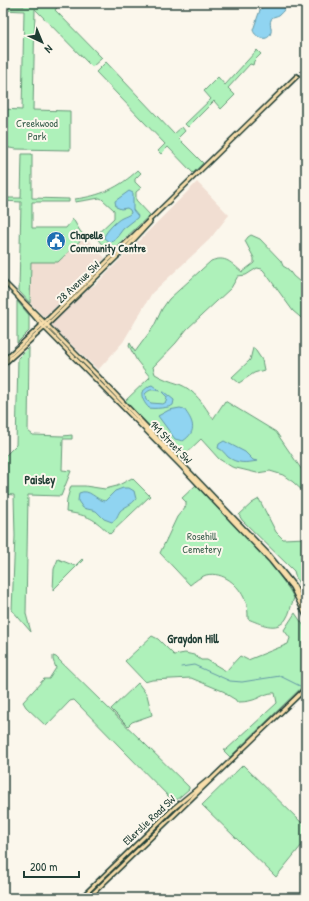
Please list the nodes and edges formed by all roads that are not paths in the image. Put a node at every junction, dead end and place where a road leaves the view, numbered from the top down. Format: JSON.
{"nodes":[{"id":1,"x":297,"y":76,"type":"dead end"},
{"id":2,"x":161,"y":208,"type":"junction"},
{"id":3,"x":136,"y":233,"type":"junction"},
{"id":4,"x":113,"y":261,"type":"junction"},
{"id":5,"x":3,"y":281,"type":"edge"},
{"id":6,"x":45,"y":324,"type":"junction"},
{"id":7,"x":3,"y":361,"type":"edge"},
{"id":8,"x":3,"y":365,"type":"edge"},
{"id":9,"x":306,"y":610,"type":"edge"},
{"id":10,"x":306,"y":616,"type":"edge"},
{"id":11,"x":306,"y":688,"type":"edge"},
{"id":12,"x":216,"y":775,"type":"junction"},
{"id":13,"x":81,"y":898,"type":"edge"},
{"id":14,"x":88,"y":898,"type":"edge"}],
"edges":[{"from":1,"to":2,"type":"main road","name":"28 Avenue SW"},
{"from":2,"to":3,"type":"main road","name":"28 Avenue SW"},
{"from":2,"to":4,"type":"main road","name":"28 Avenue SW"},
{"from":3,"to":4,"type":"main road"},
{"from":3,"to":6,"type":"main road","name":"28 Avenue SW"},
{"from":4,"to":6,"type":"main road","name":"28 Avenue SW"},
{"from":5,"to":6,"type":"main road","name":"141 Street SW"},
{"from":6,"to":7,"type":"main road","name":"28 Avenue SW"},
{"from":6,"to":8,"type":"main road","name":"28 Avenue SW"},
{"from":6,"to":9,"type":"main road","name":"141 Street SW"},
{"from":6,"to":10,"type":"main road","name":"141 Street SW"},
{"from":11,"to":12,"type":"main road","name":"Ellerslie Road SW"},
{"from":12,"to":13,"type":"main road","name":"Ellerslie Road SW"},
{"from":12,"to":14,"type":"main road","name":"Ellerslie Road SW"}]}
